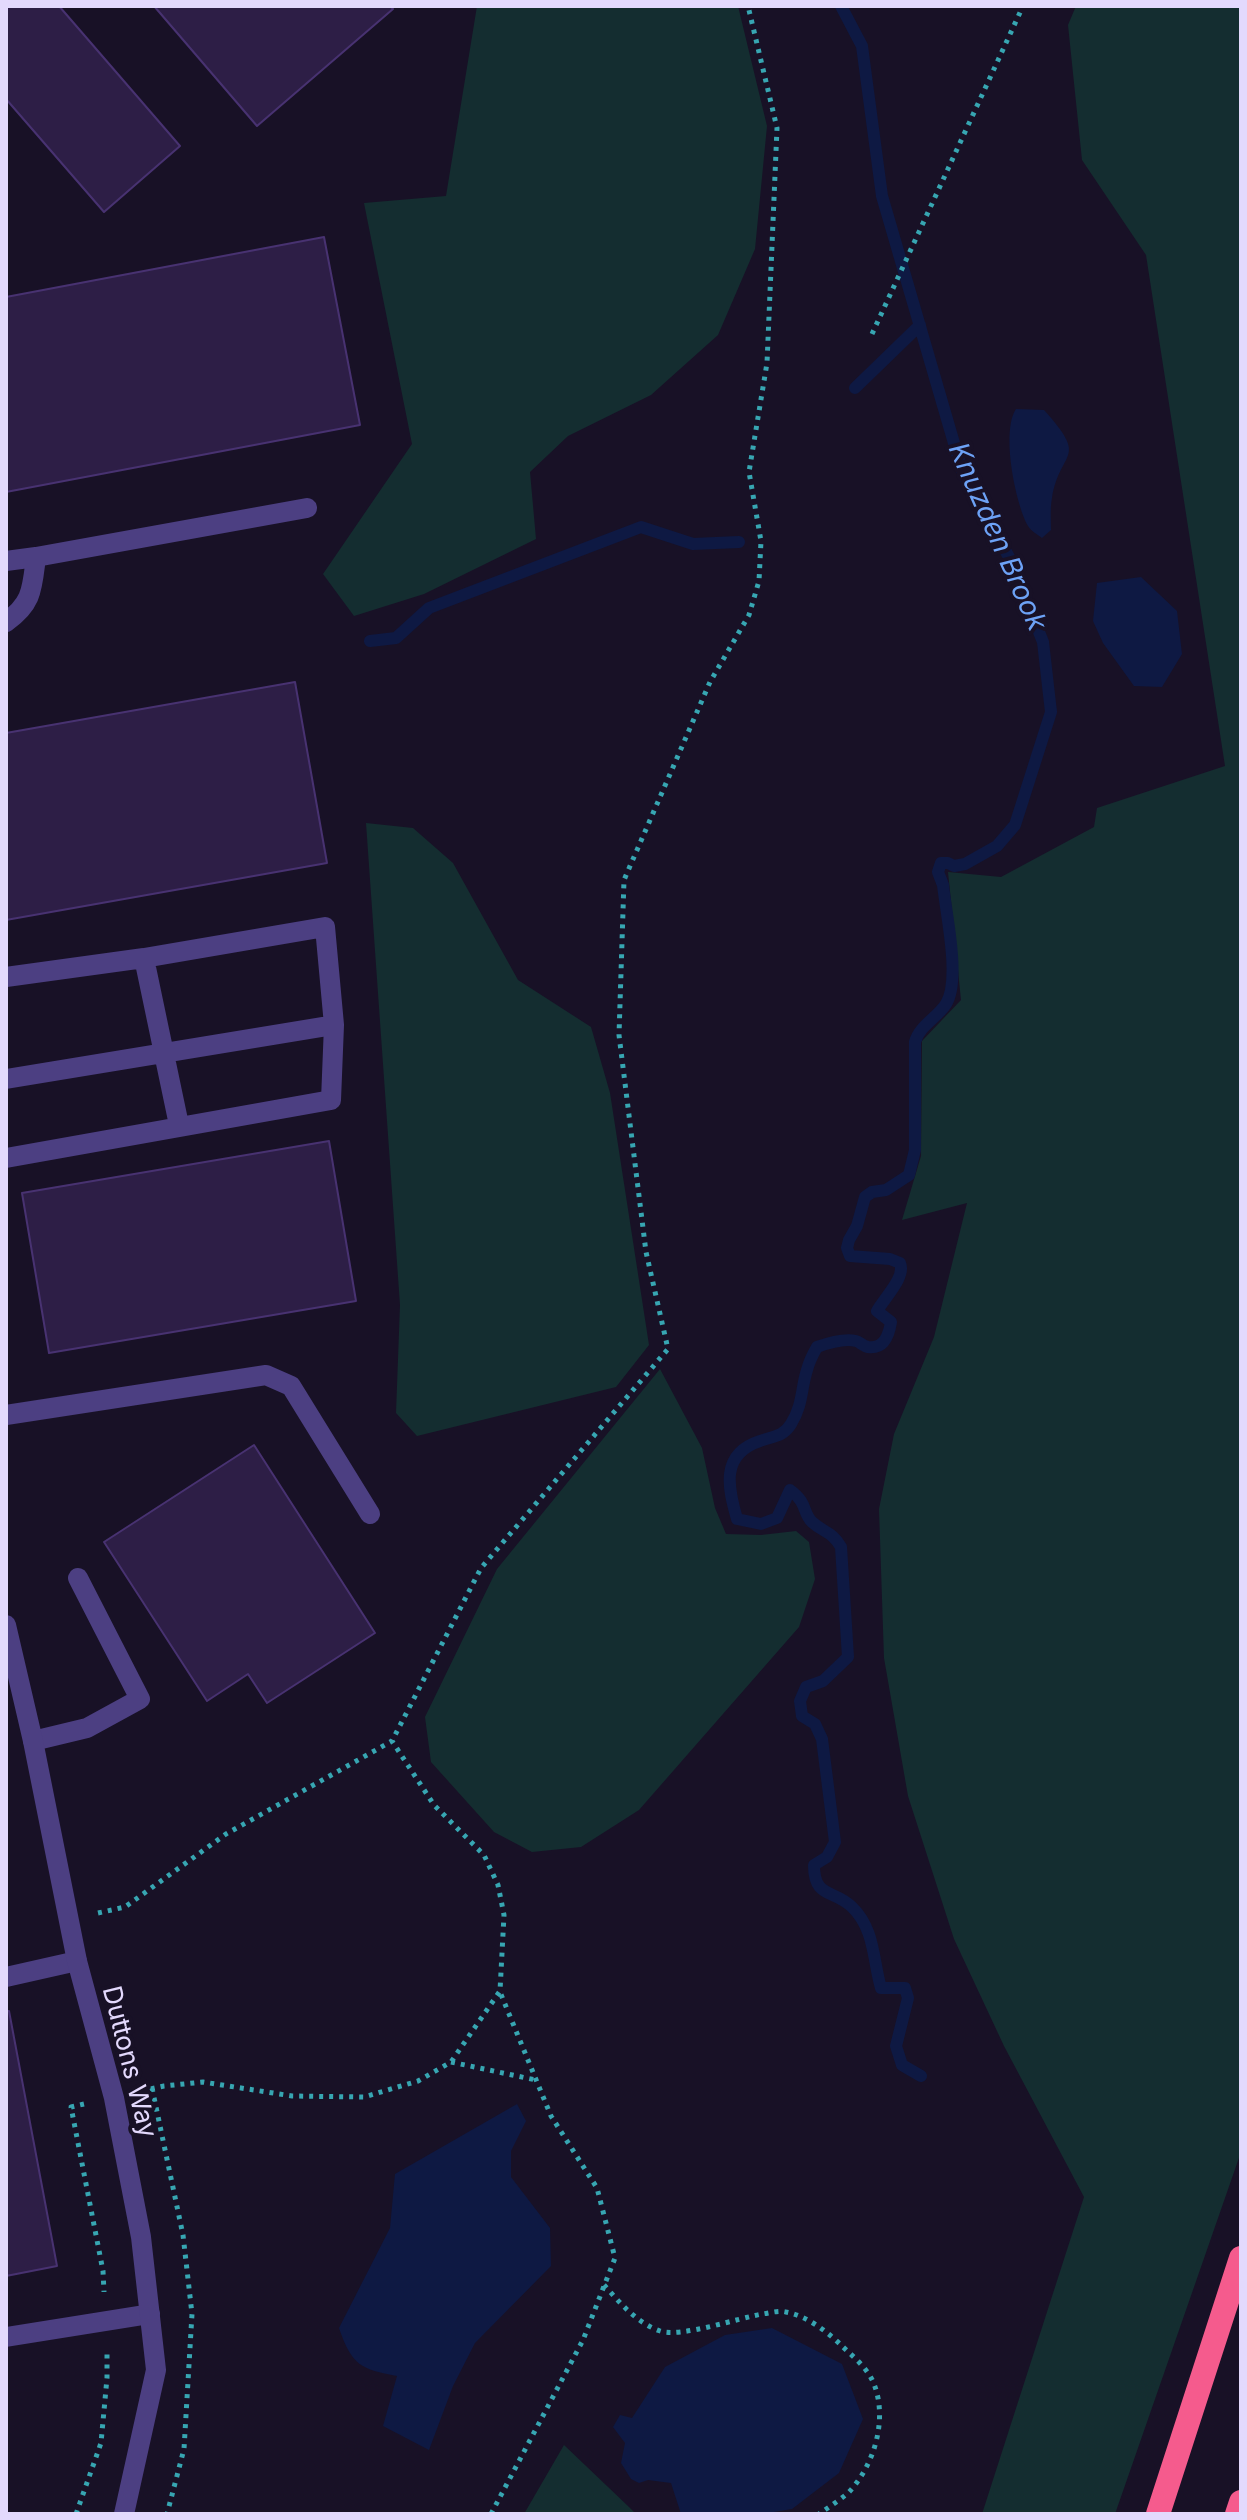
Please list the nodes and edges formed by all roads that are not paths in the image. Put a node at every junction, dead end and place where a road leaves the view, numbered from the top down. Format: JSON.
{"nodes":[{"id":1,"x":307,"y":508,"type":"dead end"},
{"id":2,"x":36,"y":557,"type":"junction"},
{"id":3,"x":6,"y":561,"type":"edge"},
{"id":4,"x":6,"y":622,"type":"edge"},
{"id":5,"x":144,"y":958,"type":"junction"},
{"id":6,"x":6,"y":977,"type":"edge"},
{"id":7,"x":334,"y":1025,"type":"junction"},
{"id":8,"x":165,"y":1053,"type":"junction"},
{"id":9,"x":6,"y":1079,"type":"edge"},
{"id":10,"x":179,"y":1125,"type":"junction"},
{"id":11,"x":6,"y":1158,"type":"edge"},
{"id":12,"x":6,"y":1415,"type":"edge"},
{"id":13,"x":370,"y":1514,"type":"dead end"},
{"id":14,"x":78,"y":1578,"type":"dead end"},
{"id":15,"x":6,"y":1625,"type":"edge"},
{"id":16,"x":33,"y":1741,"type":"junction"},
{"id":17,"x":77,"y":1961,"type":"junction"},
{"id":18,"x":6,"y":1977,"type":"edge"},
{"id":19,"x":1241,"y":2258,"type":"edge"},
{"id":20,"x":150,"y":2314,"type":"junction"},
{"id":21,"x":6,"y":2337,"type":"edge"},
{"id":22,"x":1241,"y":2502,"type":"edge"},
{"id":23,"x":124,"y":2514,"type":"edge"},
{"id":24,"x":1158,"y":2514,"type":"edge"},
{"id":25,"x":1237,"y":2514,"type":"edge"}],
"edges":[{"from":1,"to":2,"type":"street"},
{"from":2,"to":3,"type":"street"},
{"from":2,"to":4,"type":"street"},
{"from":5,"to":6,"type":"street"},
{"from":5,"to":7,"type":"street"},
{"from":5,"to":8,"type":"street"},
{"from":7,"to":8,"type":"street"},
{"from":7,"to":10,"type":"street"},
{"from":8,"to":9,"type":"street"},
{"from":8,"to":10,"type":"street"},
{"from":10,"to":11,"type":"street"},
{"from":12,"to":13,"type":"street"},
{"from":14,"to":16,"type":"street"},
{"from":15,"to":16,"type":"street","name":"Duttons Way"},
{"from":16,"to":17,"type":"street","name":"Duttons Way"},
{"from":17,"to":18,"type":"street"},
{"from":17,"to":20,"type":"street","name":"Duttons Way"},
{"from":19,"to":24,"type":"highway"},
{"from":20,"to":21,"type":"street"},
{"from":20,"to":23,"type":"street","name":"Duttons Way"},
{"from":22,"to":25,"type":"highway"}]}
